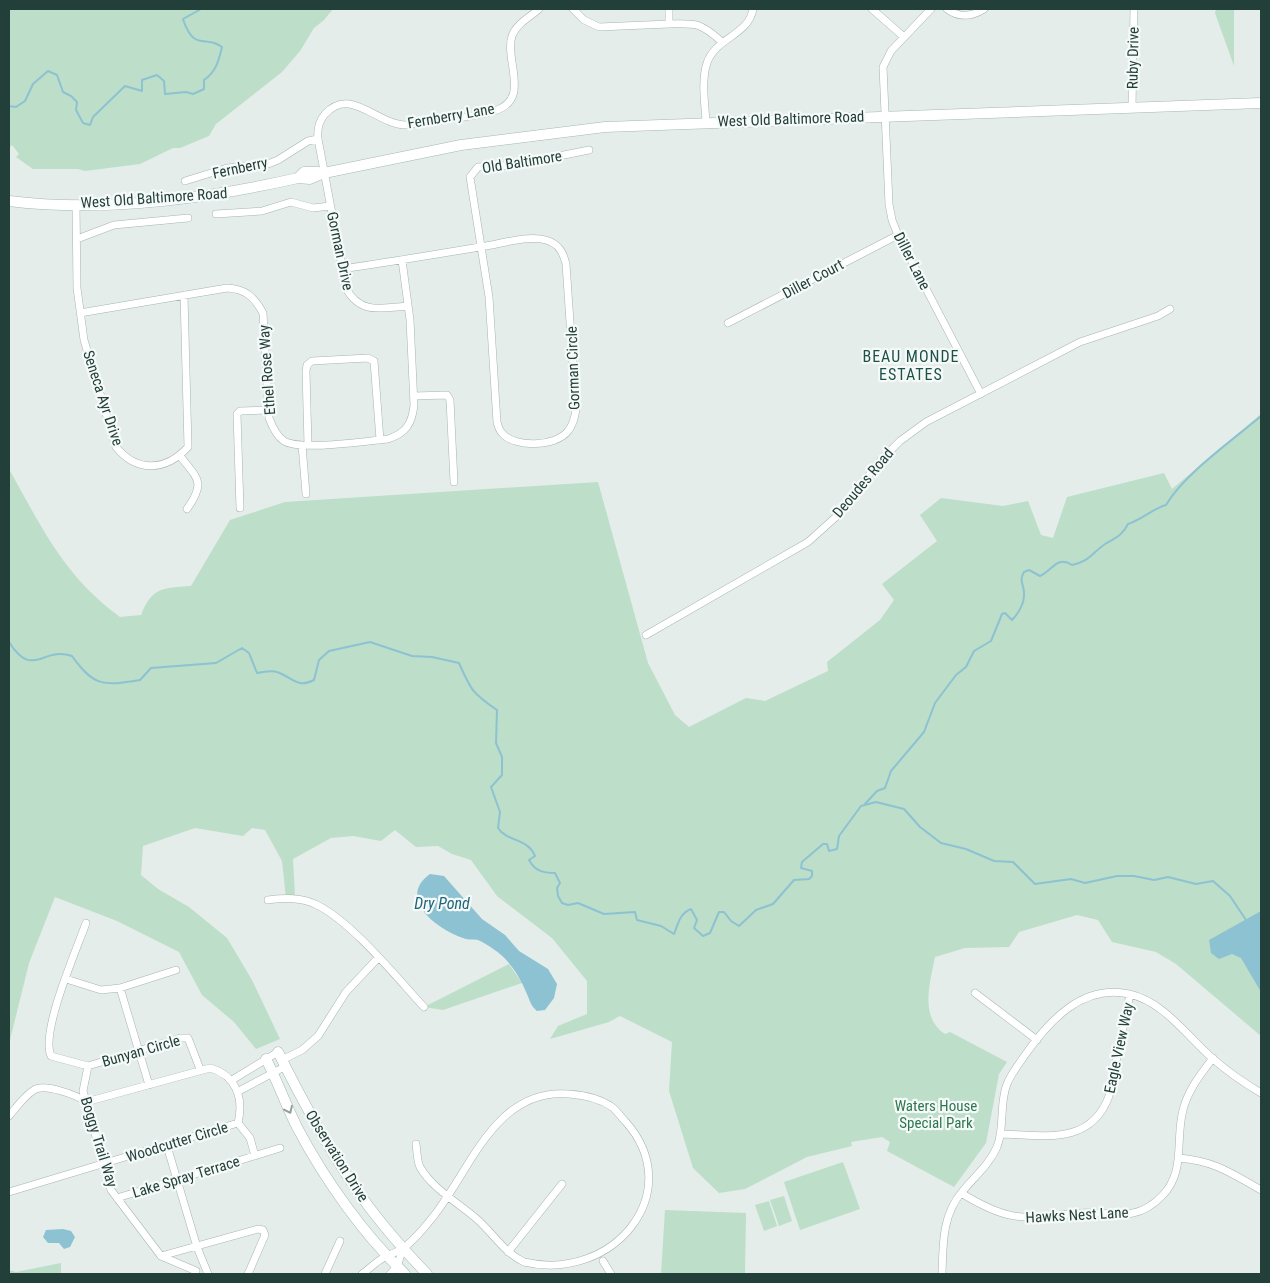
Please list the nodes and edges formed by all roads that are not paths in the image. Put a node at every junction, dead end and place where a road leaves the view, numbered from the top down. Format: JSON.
{"nodes":[{"id":1,"x":539,"y":9,"type":"edge"},
{"id":2,"x":574,"y":9,"type":"edge"},
{"id":3,"x":669,"y":9,"type":"edge"},
{"id":4,"x":753,"y":9,"type":"edge"},
{"id":5,"x":872,"y":9,"type":"edge"},
{"id":6,"x":931,"y":9,"type":"edge"},
{"id":7,"x":947,"y":9,"type":"edge"},
{"id":8,"x":984,"y":9,"type":"edge"},
{"id":9,"x":1134,"y":9,"type":"edge"},
{"id":10,"x":669,"y":24,"type":"junction"},
{"id":11,"x":904,"y":37,"type":"junction"},
{"id":12,"x":722,"y":42,"type":"junction"},
{"id":13,"x":1261,"y":103,"type":"edge"},
{"id":14,"x":1132,"y":107,"type":"junction"},
{"id":15,"x":885,"y":116,"type":"junction"},
{"id":16,"x":706,"y":122,"type":"junction"},
{"id":17,"x":318,"y":139,"type":"junction"},
{"id":18,"x":589,"y":150,"type":"dead end"},
{"id":19,"x":324,"y":173,"type":"junction"},
{"id":20,"x":185,"y":181,"type":"dead end"},
{"id":21,"x":9,"y":201,"type":"edge"},
{"id":22,"x":76,"y":204,"type":"junction"},
{"id":23,"x":330,"y":206,"type":"junction"},
{"id":24,"x":216,"y":214,"type":"dead end"},
{"id":25,"x":188,"y":218,"type":"dead end"},
{"id":26,"x":898,"y":235,"type":"junction"},
{"id":27,"x":77,"y":239,"type":"junction"},
{"id":28,"x":480,"y":247,"type":"junction"},
{"id":29,"x":402,"y":260,"type":"junction"},
{"id":30,"x":342,"y":268,"type":"junction"},
{"id":31,"x":184,"y":295,"type":"junction"},
{"id":32,"x":408,"y":306,"type":"junction"},
{"id":33,"x":1170,"y":309,"type":"dead end"},
{"id":34,"x":80,"y":313,"type":"junction"},
{"id":35,"x":728,"y":323,"type":"dead end"},
{"id":36,"x":981,"y":394,"type":"junction"},
{"id":37,"x":414,"y":396,"type":"junction"},
{"id":38,"x":268,"y":410,"type":"junction"},
{"id":39,"x":380,"y":440,"type":"junction"},
{"id":40,"x":305,"y":445,"type":"junction"},
{"id":41,"x":180,"y":456,"type":"junction"},
{"id":42,"x":454,"y":482,"type":"dead end"},
{"id":43,"x":306,"y":494,"type":"dead end"},
{"id":44,"x":240,"y":508,"type":"dead end"},
{"id":45,"x":187,"y":509,"type":"dead end"},
{"id":46,"x":646,"y":635,"type":"dead end"},
{"id":47,"x":268,"y":900,"type":"dead end"},
{"id":48,"x":86,"y":923,"type":"dead end"},
{"id":49,"x":378,"y":958,"type":"junction"},
{"id":50,"x":176,"y":970,"type":"dead end"},
{"id":51,"x":66,"y":979,"type":"junction"},
{"id":52,"x":120,"y":988,"type":"junction"},
{"id":53,"x":975,"y":994,"type":"dead end"},
{"id":54,"x":1130,"y":994,"type":"junction"},
{"id":55,"x":424,"y":1007,"type":"dead end"},
{"id":56,"x":1037,"y":1040,"type":"junction"},
{"id":57,"x":139,"y":1050,"type":"junction"},
{"id":58,"x":1213,"y":1058,"type":"junction"},
{"id":59,"x":266,"y":1059,"type":"junction"},
{"id":60,"x":282,"y":1059,"type":"junction"},
{"id":61,"x":88,"y":1066,"type":"junction"},
{"id":62,"x":200,"y":1069,"type":"junction"},
{"id":63,"x":272,"y":1073,"type":"junction"},
{"id":64,"x":232,"y":1080,"type":"junction"},
{"id":65,"x":149,"y":1085,"type":"junction"},
{"id":66,"x":237,"y":1092,"type":"junction"},
{"id":67,"x":1261,"y":1093,"type":"edge"},
{"id":68,"x":86,"y":1102,"type":"junction"},
{"id":69,"x":9,"y":1116,"type":"edge"},
{"id":70,"x":238,"y":1123,"type":"junction"},
{"id":71,"x":1001,"y":1134,"type":"junction"},
{"id":72,"x":416,"y":1144,"type":"dead end"},
{"id":73,"x":168,"y":1146,"type":"junction"},
{"id":74,"x":280,"y":1148,"type":"dead end"},
{"id":75,"x":255,"y":1156,"type":"junction"},
{"id":76,"x":1179,"y":1158,"type":"junction"},
{"id":77,"x":104,"y":1165,"type":"junction"},
{"id":78,"x":177,"y":1180,"type":"junction"},
{"id":79,"x":562,"y":1184,"type":"dead end"},
{"id":80,"x":1261,"y":1190,"type":"edge"},
{"id":81,"x":9,"y":1192,"type":"edge"},
{"id":82,"x":961,"y":1193,"type":"junction"},
{"id":83,"x":117,"y":1198,"type":"junction"},
{"id":84,"x":448,"y":1198,"type":"junction"},
{"id":85,"x":340,"y":1241,"type":"dead end"},
{"id":86,"x":197,"y":1247,"type":"junction"},
{"id":87,"x":403,"y":1248,"type":"junction"},
{"id":88,"x":508,"y":1252,"type":"junction"},
{"id":89,"x":161,"y":1256,"type":"junction"},
{"id":90,"x":388,"y":1256,"type":"junction"},
{"id":91,"x":609,"y":1257,"type":"junction"},
{"id":92,"x":394,"y":1270,"type":"edge"},
{"id":93,"x":196,"y":1271,"type":"dead end"},
{"id":94,"x":208,"y":1274,"type":"edge"},
{"id":95,"x":248,"y":1274,"type":"edge"},
{"id":96,"x":325,"y":1274,"type":"edge"},
{"id":97,"x":362,"y":1274,"type":"edge"},
{"id":98,"x":405,"y":1274,"type":"edge"},
{"id":99,"x":427,"y":1274,"type":"edge"},
{"id":100,"x":611,"y":1274,"type":"edge"},
{"id":101,"x":942,"y":1274,"type":"edge"}],
"edges":[{"from":1,"to":17,"type":"street","name":"Fernberry Lane"},
{"from":2,"to":10,"type":"street"},
{"from":3,"to":10,"type":"street"},
{"from":4,"to":12,"type":"street"},
{"from":5,"to":11,"type":"street"},
{"from":6,"to":11,"type":"street","name":"Diller Lane"},
{"from":7,"to":8,"type":"street"},
{"from":9,"to":14,"type":"street","name":"Ruby Drive"},
{"from":10,"to":12,"type":"street"},
{"from":11,"to":15,"type":"street","name":"Diller Lane"},
{"from":12,"to":16,"type":"street"},
{"from":13,"to":14,"type":"street","name":"West Old Baltimore Road"},
{"from":14,"to":15,"type":"street","name":"West Old Baltimore Road"},
{"from":15,"to":16,"type":"street","name":"West Old Baltimore Road"},
{"from":15,"to":26,"type":"street","name":"Diller Lane"},
{"from":16,"to":19,"type":"street","name":"West Old Baltimore Road"},
{"from":17,"to":19,"type":"street","name":"Fernberry Lane"},
{"from":17,"to":20,"type":"street","name":"Fernberry"},
{"from":18,"to":28,"type":"street","name":"Old Baltimore"},
{"from":19,"to":22,"type":"street","name":"West Old Baltimore Road"},
{"from":19,"to":23,"type":"street","name":"Gorman Drive"},
{"from":21,"to":22,"type":"street","name":"West Old Baltimore Road"},
{"from":22,"to":27,"type":"street","name":"Seneca Ayr Drive"},
{"from":23,"to":24,"type":"street"},
{"from":23,"to":30,"type":"street","name":"Gorman Drive"},
{"from":25,"to":27,"type":"street"},
{"from":26,"to":35,"type":"street","name":"Diller Court"},
{"from":26,"to":36,"type":"street","name":"Diller Lane"},
{"from":27,"to":34,"type":"street","name":"Seneca Ayr Drive"},
{"from":28,"to":28,"type":"street","name":"Gorman Circle"},
{"from":28,"to":29,"type":"street","name":"Gorman Circle"},
{"from":29,"to":30,"type":"street","name":"Gorman Circle"},
{"from":29,"to":32,"type":"street","name":"Ethel Rose Way"},
{"from":30,"to":32,"type":"street","name":"Gorman Drive"},
{"from":31,"to":34,"type":"street","name":"Ethel Rose Way"},
{"from":31,"to":38,"type":"street","name":"Ethel Rose Way"},
{"from":31,"to":41,"type":"street"},
{"from":32,"to":37,"type":"street","name":"Ethel Rose Way"},
{"from":33,"to":36,"type":"street","name":"Deoudes Road"},
{"from":34,"to":41,"type":"street","name":"Seneca Ayr Drive"},
{"from":36,"to":46,"type":"street","name":"Deoudes Road"},
{"from":37,"to":39,"type":"street","name":"Ethel Rose Way"},
{"from":37,"to":42,"type":"street"},
{"from":38,"to":40,"type":"street","name":"Ethel Rose Way"},
{"from":38,"to":44,"type":"street"},
{"from":39,"to":40,"type":"street","name":"Ethel Rose Way"},
{"from":39,"to":40,"type":"street"},
{"from":40,"to":43,"type":"street"},
{"from":41,"to":45,"type":"street"},
{"from":47,"to":49,"type":"street"},
{"from":48,"to":51,"type":"street","name":"Bunyan Circle"},
{"from":49,"to":55,"type":"street"},
{"from":49,"to":60,"type":"street"},
{"from":50,"to":52,"type":"street"},
{"from":51,"to":52,"type":"street"},
{"from":51,"to":61,"type":"street","name":"Bunyan Circle"},
{"from":52,"to":57,"type":"street"},
{"from":53,"to":56,"type":"street"},
{"from":54,"to":56,"type":"street"},
{"from":54,"to":58,"type":"street"},
{"from":54,"to":71,"type":"street","name":"Eagle View Way"},
{"from":56,"to":71,"type":"street"},
{"from":57,"to":61,"type":"street","name":"Bunyan Circle"},
{"from":57,"to":62,"type":"street","name":"Bunyan Circle"},
{"from":57,"to":65,"type":"street"},
{"from":58,"to":67,"type":"street"},
{"from":58,"to":76,"type":"street","name":"Hawks Nest Lane"},
{"from":59,"to":60,"type":"street"},
{"from":59,"to":63,"type":"street","name":"Observation Drive"},
{"from":59,"to":64,"type":"street"},
{"from":60,"to":63,"type":"street"},
{"from":60,"to":87,"type":"street","name":"Observation Drive"},
{"from":61,"to":68,"type":"street","name":"Boggy Trail Way"},
{"from":62,"to":64,"type":"street"},
{"from":62,"to":65,"type":"street"},
{"from":63,"to":66,"type":"street"},
{"from":63,"to":90,"type":"street","name":"Observation Drive","one_way":true},
{"from":64,"to":66,"type":"street","name":"Woodcutter Circle"},
{"from":65,"to":68,"type":"street"},
{"from":66,"to":70,"type":"street","name":"Woodcutter Circle"},
{"from":68,"to":69,"type":"street"},
{"from":68,"to":77,"type":"street","name":"Boggy Trail Way"},
{"from":70,"to":73,"type":"street","name":"Woodcutter Circle"},
{"from":70,"to":75,"type":"street","name":"Lake Spray Terrace"},
{"from":71,"to":82,"type":"street"},
{"from":72,"to":84,"type":"street"},
{"from":73,"to":77,"type":"street","name":"Woodcutter Circle"},
{"from":73,"to":78,"type":"street"},
{"from":74,"to":75,"type":"street","name":"Lake Spray Terrace"},
{"from":75,"to":78,"type":"street","name":"Lake Spray Terrace"},
{"from":76,"to":80,"type":"street"},
{"from":76,"to":82,"type":"street","name":"Hawks Nest Lane"},
{"from":77,"to":81,"type":"street","name":"Woodcutter Circle"},
{"from":77,"to":83,"type":"street","name":"Boggy Trail Way"},
{"from":78,"to":83,"type":"street","name":"Lake Spray Terrace"},
{"from":78,"to":86,"type":"street"},
{"from":79,"to":88,"type":"street"},
{"from":82,"to":101,"type":"street"},
{"from":83,"to":89,"type":"street","name":"Boggy Trail Way"},
{"from":84,"to":87,"type":"street"},
{"from":84,"to":88,"type":"street"},
{"from":84,"to":91,"type":"street"},
{"from":85,"to":96,"type":"street"},
{"from":86,"to":89,"type":"street"},
{"from":86,"to":94,"type":"street"},
{"from":86,"to":95,"type":"street"},
{"from":87,"to":90,"type":"street"},
{"from":87,"to":92,"type":"street"},
{"from":87,"to":99,"type":"street","name":"Observation Drive"},
{"from":88,"to":91,"type":"street"},
{"from":89,"to":93,"type":"street","name":"Boggy Trail Way"},
{"from":90,"to":92,"type":"street","name":"Observation Drive"},
{"from":90,"to":97,"type":"street"},
{"from":91,"to":100,"type":"street"},
{"from":92,"to":98,"type":"street","name":"Observation Drive"}]}
